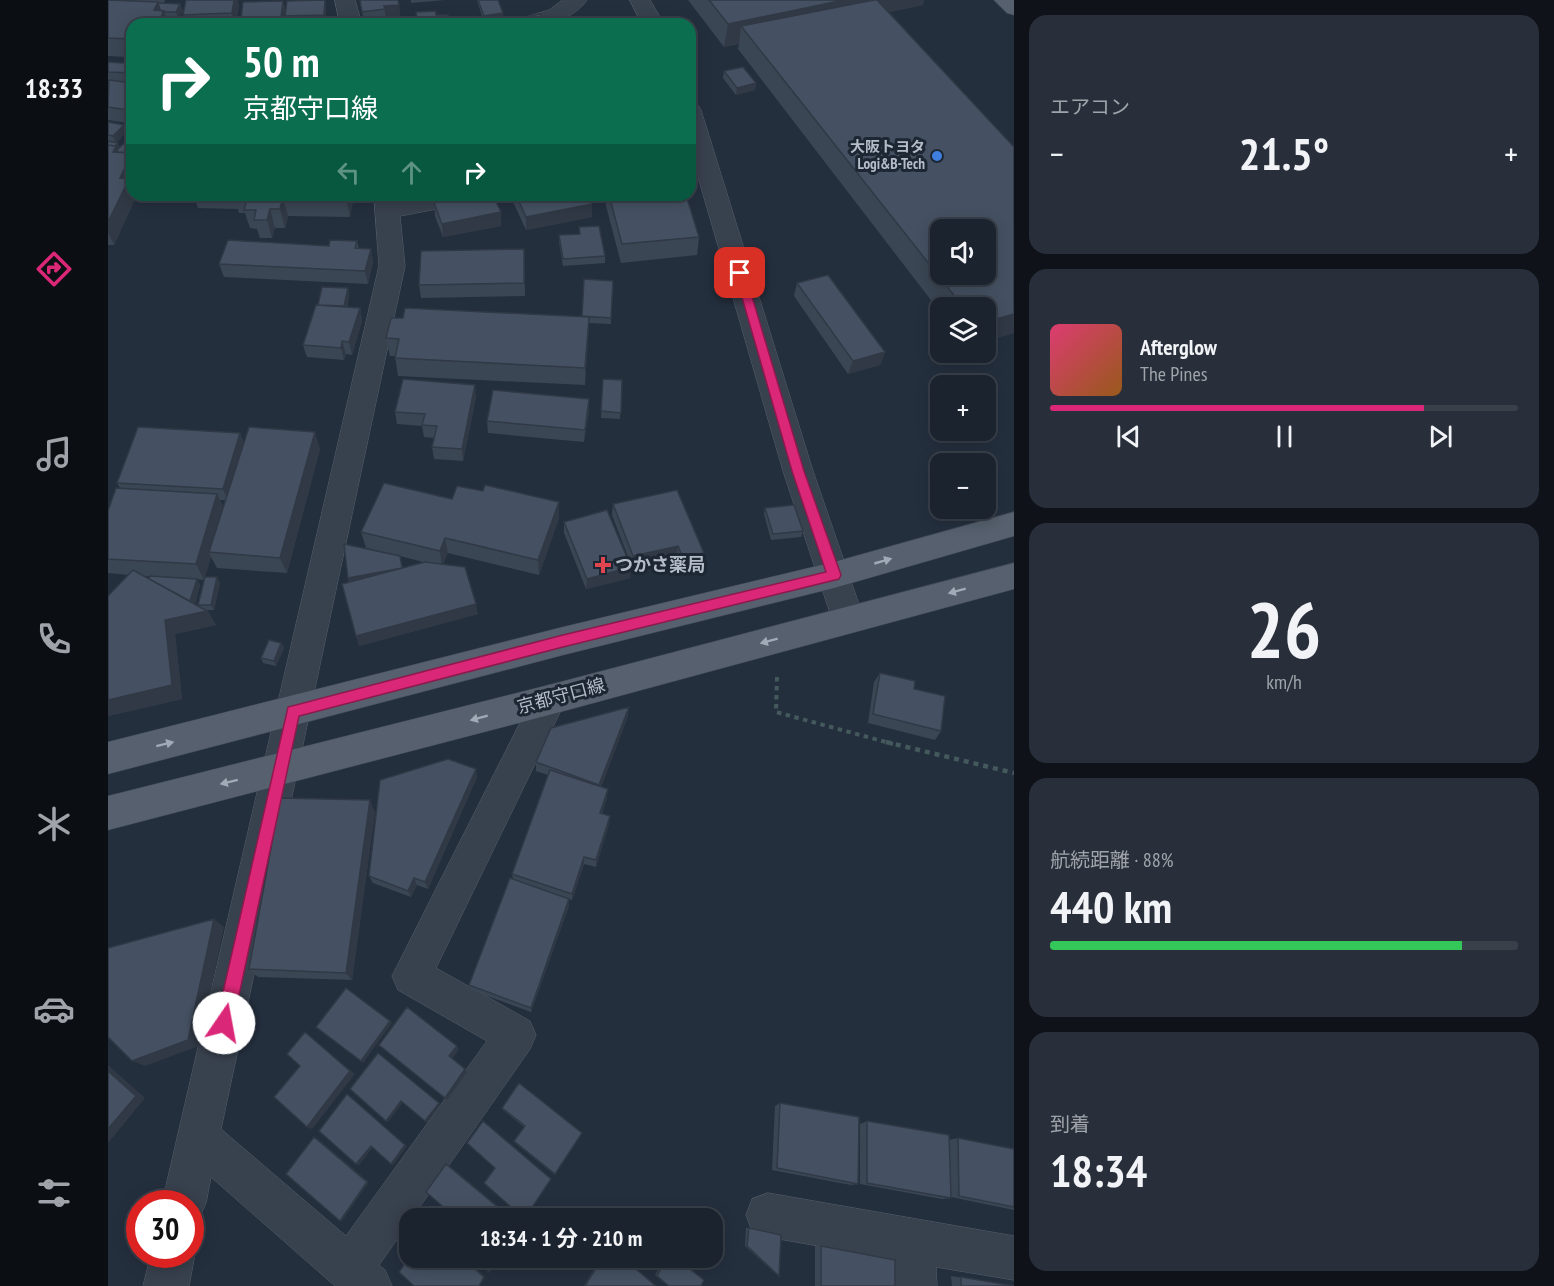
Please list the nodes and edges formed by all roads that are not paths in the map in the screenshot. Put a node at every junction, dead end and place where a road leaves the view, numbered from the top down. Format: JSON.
{"nodes":[{"id":1,"x":345,"y":0,"type":"edge"},
{"id":2,"x":578,"y":0,"type":"edge"},
{"id":3,"x":640,"y":0,"type":"edge"},
{"id":4,"x":1004,"y":0,"type":"edge"},
{"id":5,"x":1014,"y":9,"type":"edge"},
{"id":6,"x":350,"y":18,"type":"edge"},
{"id":7,"x":544,"y":18,"type":"edge"},
{"id":8,"x":650,"y":18,"type":"edge"},
{"id":9,"x":696,"y":145,"type":"edge"},
{"id":10,"x":699,"y":163,"type":"edge"},
{"id":11,"x":387,"y":202,"type":"edge"},
{"id":12,"x":1014,"y":524,"type":"edge"},
{"id":13,"x":834,"y":575,"type":"junction"},
{"id":14,"x":1014,"y":576,"type":"edge"},
{"id":15,"x":848,"y":619,"type":"junction"},
{"id":16,"x":549,"y":700,"type":"junction"},
{"id":17,"x":293,"y":711,"type":"junction"},
{"id":18,"x":108,"y":758,"type":"edge"},
{"id":19,"x":280,"y":770,"type":"junction"},
{"id":20,"x":108,"y":813,"type":"edge"},
{"id":21,"x":199,"y":1138,"type":"junction"},
{"id":22,"x":187,"y":1190,"type":"edge"},
{"id":23,"x":768,"y":1215,"type":"dead end"},
{"id":24,"x":913,"y":1240,"type":"junction"},
{"id":25,"x":1014,"y":1258,"type":"edge"},
{"id":26,"x":170,"y":1268,"type":"edge"},
{"id":27,"x":359,"y":1277,"type":"edge"},
{"id":28,"x":166,"y":1286,"type":"edge"},
{"id":29,"x":914,"y":1286,"type":"edge"}],
"edges":[{"from":1,"to":6,"type":"street"},
{"from":2,"to":7,"type":"street"},
{"from":3,"to":8,"type":"street"},
{"from":4,"to":5,"type":"main road"},
{"from":9,"to":10,"type":"street"},
{"from":10,"to":13,"type":"street"},
{"from":11,"to":17,"type":"street"},
{"from":13,"to":12,"type":"main road","one_way":true},
{"from":13,"to":15,"type":"street"},
{"from":13,"to":17,"type":"main road"},
{"from":14,"to":15,"type":"main road","name":"京都守口線","one_way":true},
{"from":15,"to":16,"type":"main road","name":"京都守口線","one_way":true},
{"from":16,"to":19,"type":"main road","name":"京都守口線","one_way":true},
{"from":16,"to":27,"type":"street"},
{"from":18,"to":17,"type":"main road","one_way":true},
{"from":17,"to":19,"type":"street"},
{"from":19,"to":20,"type":"main road","name":"京都守口線","one_way":true},
{"from":19,"to":21,"type":"street"},
{"from":21,"to":22,"type":"street"},
{"from":21,"to":27,"type":"street"},
{"from":23,"to":24,"type":"street"},
{"from":24,"to":25,"type":"street"},
{"from":24,"to":29,"type":"street"},
{"from":26,"to":28,"type":"street"}]}
